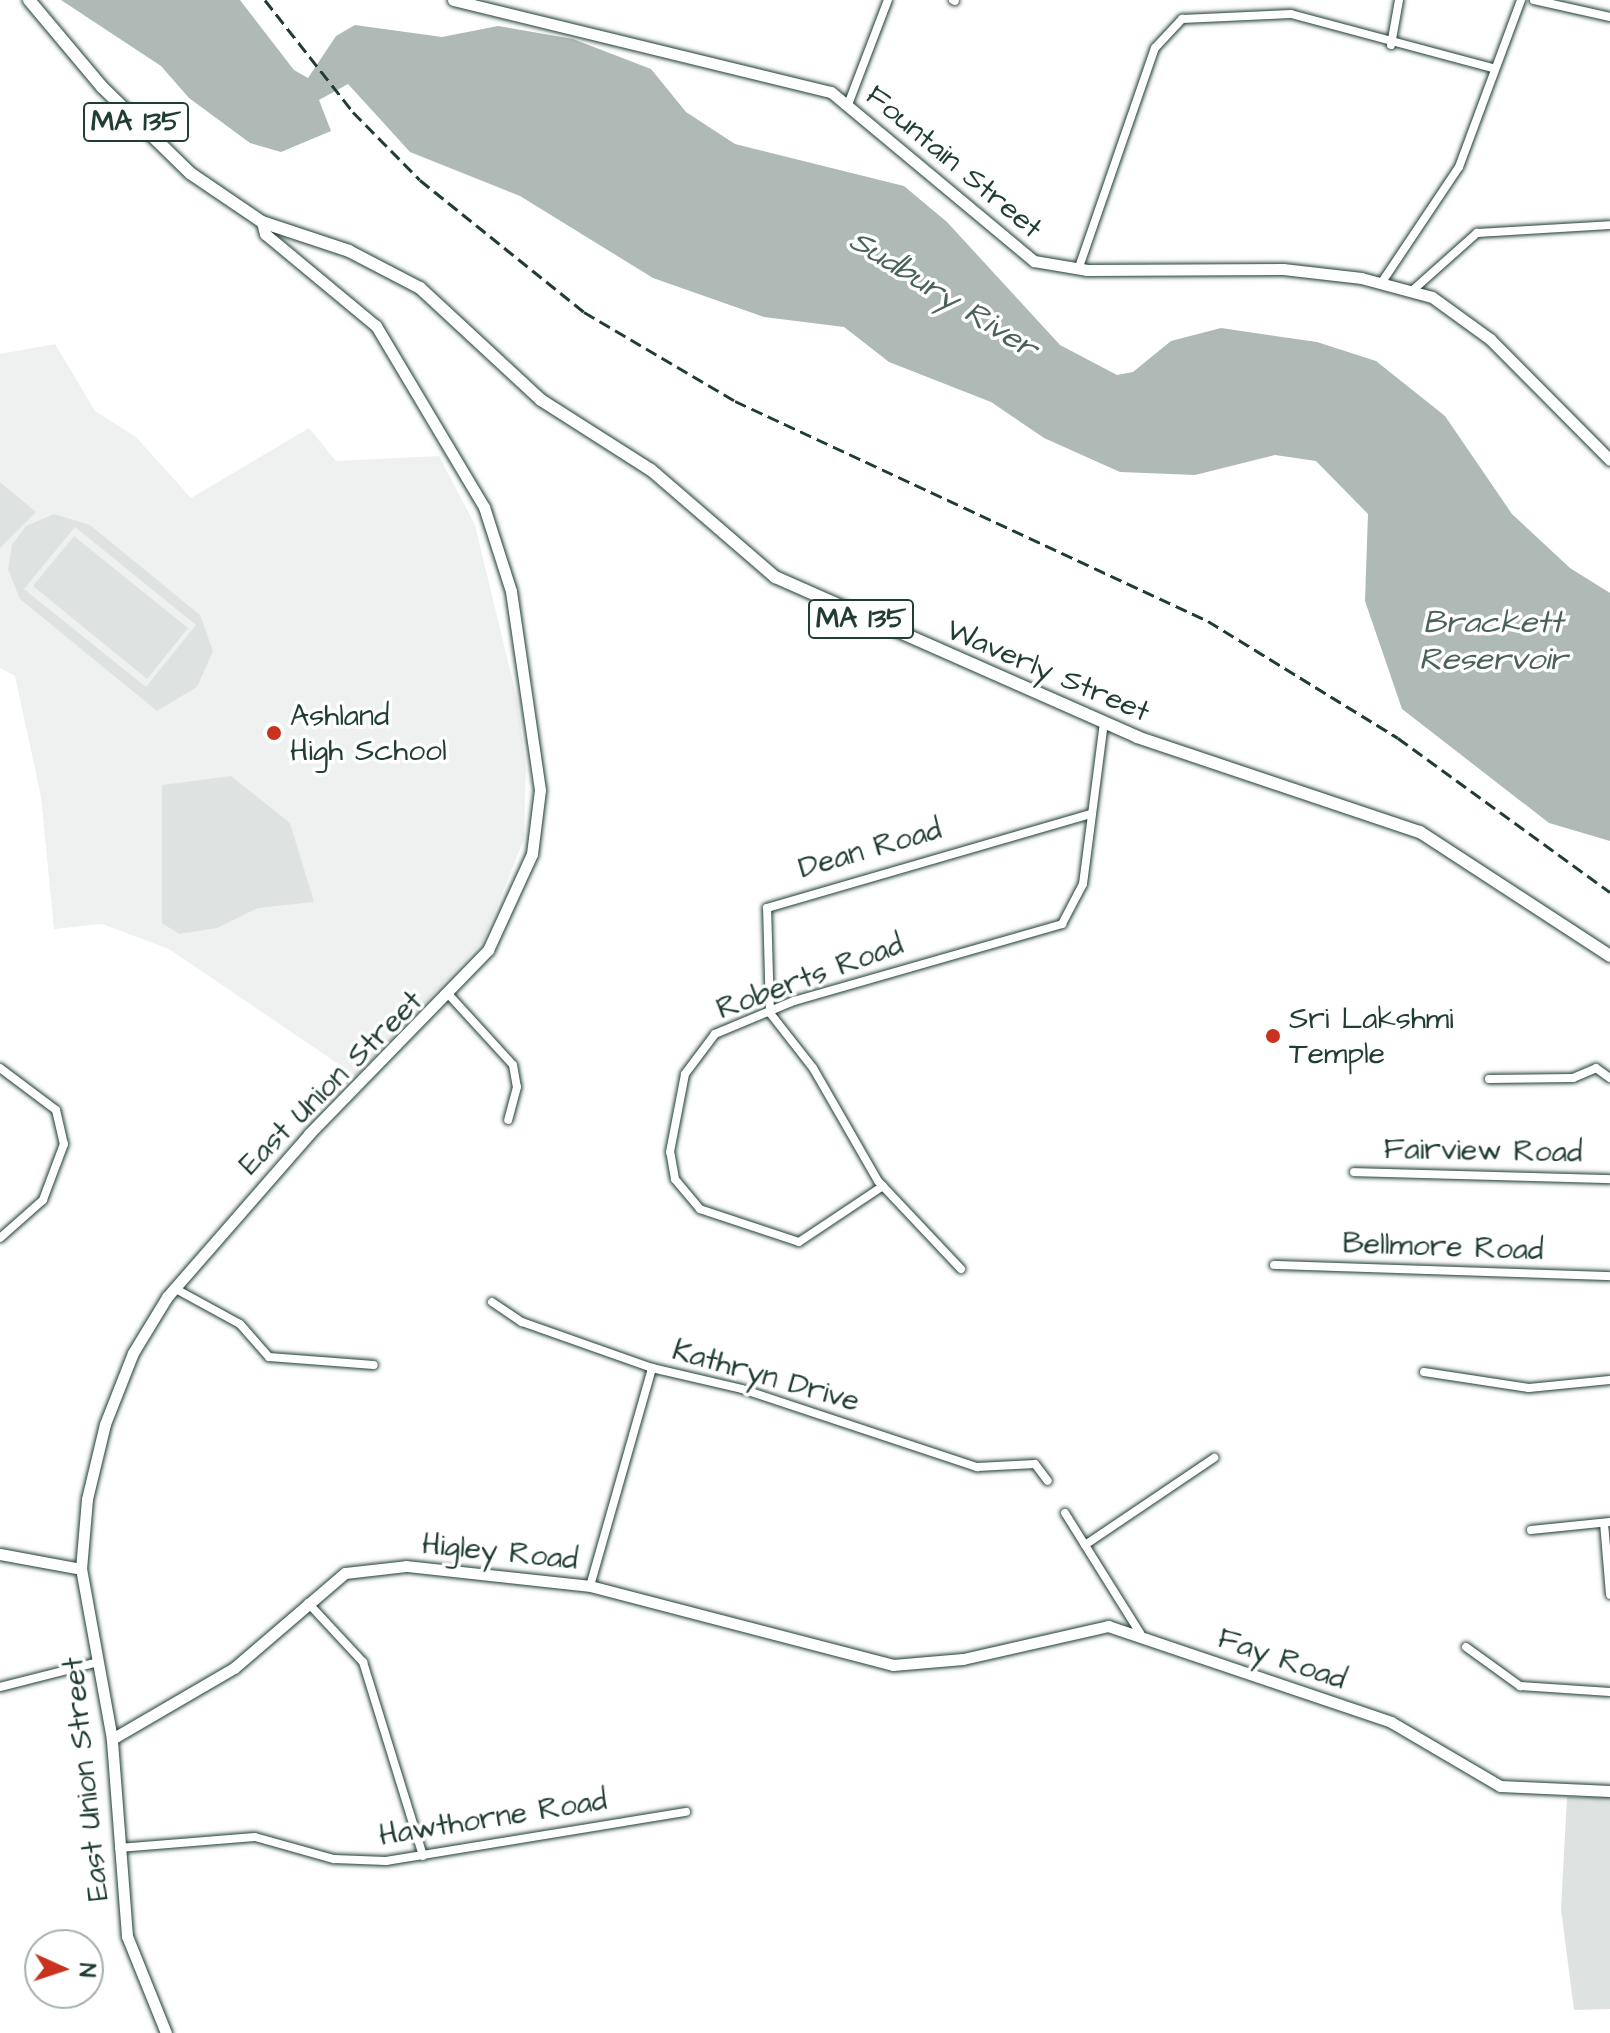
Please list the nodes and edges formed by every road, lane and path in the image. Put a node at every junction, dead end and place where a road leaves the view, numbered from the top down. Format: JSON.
{"nodes":[{"id":1,"x":29,"y":0,"type":"edge"},
{"id":2,"x":453,"y":0,"type":"edge"},
{"id":3,"x":888,"y":0,"type":"edge"},
{"id":4,"x":1399,"y":0,"type":"edge"},
{"id":5,"x":1521,"y":0,"type":"edge"},
{"id":6,"x":1534,"y":0,"type":"edge"},
{"id":7,"x":1610,"y":17,"type":"edge"},
{"id":8,"x":1391,"y":45,"type":"junction"},
{"id":9,"x":1493,"y":68,"type":"junction"},
{"id":10,"x":849,"y":102,"type":"junction"},
{"id":11,"x":262,"y":222,"type":"junction"},
{"id":12,"x":1610,"y":225,"type":"edge"},
{"id":13,"x":1078,"y":270,"type":"junction"},
{"id":14,"x":1382,"y":282,"type":"junction"},
{"id":15,"x":1413,"y":290,"type":"junction"},
{"id":16,"x":1610,"y":460,"type":"edge"},
{"id":17,"x":1104,"y":723,"type":"junction"},
{"id":18,"x":1091,"y":814,"type":"junction"},
{"id":19,"x":1610,"y":956,"type":"edge"},
{"id":20,"x":450,"y":996,"type":"junction"},
{"id":21,"x":770,"y":1013,"type":"junction"},
{"id":22,"x":0,"y":1068,"type":"edge"},
{"id":23,"x":1610,"y":1078,"type":"edge"},
{"id":24,"x":1489,"y":1079,"type":"dead end"},
{"id":25,"x":508,"y":1120,"type":"dead end"},
{"id":26,"x":1354,"y":1172,"type":"dead end"},
{"id":27,"x":1610,"y":1179,"type":"edge"},
{"id":28,"x":883,"y":1186,"type":"junction"},
{"id":29,"x":0,"y":1238,"type":"edge"},
{"id":30,"x":1274,"y":1265,"type":"dead end"},
{"id":31,"x":961,"y":1269,"type":"dead end"},
{"id":32,"x":1610,"y":1276,"type":"edge"},
{"id":33,"x":174,"y":1288,"type":"junction"},
{"id":34,"x":492,"y":1302,"type":"dead end"},
{"id":35,"x":374,"y":1365,"type":"dead end"},
{"id":36,"x":652,"y":1368,"type":"junction"},
{"id":37,"x":1424,"y":1372,"type":"dead end"},
{"id":38,"x":1610,"y":1380,"type":"edge"},
{"id":39,"x":1214,"y":1458,"type":"dead end"},
{"id":40,"x":1048,"y":1481,"type":"dead end"},
{"id":41,"x":1065,"y":1513,"type":"dead end"},
{"id":42,"x":1607,"y":1522,"type":"edge"},
{"id":43,"x":1531,"y":1530,"type":"dead end"},
{"id":44,"x":1085,"y":1545,"type":"junction"},
{"id":45,"x":0,"y":1554,"type":"edge"},
{"id":46,"x":81,"y":1569,"type":"junction"},
{"id":47,"x":590,"y":1586,"type":"junction"},
{"id":48,"x":1610,"y":1595,"type":"edge"},
{"id":49,"x":308,"y":1603,"type":"junction"},
{"id":50,"x":1140,"y":1633,"type":"junction"},
{"id":51,"x":1466,"y":1647,"type":"dead end"},
{"id":52,"x":99,"y":1662,"type":"junction"},
{"id":53,"x":928,"y":1663,"type":"joint"},
{"id":54,"x":0,"y":1687,"type":"edge"},
{"id":55,"x":1610,"y":1692,"type":"edge"},
{"id":56,"x":112,"y":1739,"type":"junction"},
{"id":57,"x":1610,"y":1791,"type":"edge"},
{"id":58,"x":686,"y":1812,"type":"dead end"},
{"id":59,"x":119,"y":1848,"type":"junction"},
{"id":60,"x":423,"y":1856,"type":"junction"},
{"id":61,"x":166,"y":2033,"type":"edge"}],
"edges":[{"from":1,"to":11,"type":"main road","number":"MA 135"},
{"from":2,"to":10,"type":"street","name":"Fountain Street"},
{"from":3,"to":10,"type":"street"},
{"from":4,"to":8,"type":"street"},
{"from":5,"to":9,"type":"street"},
{"from":6,"to":7,"type":"street"},
{"from":8,"to":9,"type":"street"},
{"from":8,"to":13,"type":"street"},
{"from":9,"to":14,"type":"street"},
{"from":10,"to":13,"type":"street","name":"Fountain Street"},
{"from":11,"to":17,"type":"main road","name":"Waverly Street","number":"MA 135"},
{"from":11,"to":20,"type":"street","name":"East Union Street"},
{"from":12,"to":15,"type":"street"},
{"from":13,"to":14,"type":"street","name":"Fountain Street"},
{"from":14,"to":15,"type":"street","name":"Fountain Street"},
{"from":15,"to":16,"type":"street","name":"Fountain Street"},
{"from":17,"to":18,"type":"street","name":"Roberts Road"},
{"from":17,"to":19,"type":"main road","name":"Waverly Street","number":"MA 135"},
{"from":18,"to":21,"type":"street","name":"Roberts Road"},
{"from":18,"to":21,"type":"street","name":"Dean Road"},
{"from":20,"to":25,"type":"street"},
{"from":20,"to":33,"type":"street","name":"East Union Street"},
{"from":21,"to":28,"type":"street"},
{"from":21,"to":28,"type":"street","name":"Roberts Road"},
{"from":22,"to":29,"type":"street"},
{"from":23,"to":24,"type":"street"},
{"from":26,"to":27,"type":"street","name":"Fairview Road"},
{"from":28,"to":31,"type":"street"},
{"from":30,"to":32,"type":"street","name":"Bellmore Road"},
{"from":33,"to":35,"type":"street"},
{"from":33,"to":46,"type":"street","name":"East Union Street"},
{"from":34,"to":36,"type":"street","name":"Kathryn Drive"},
{"from":36,"to":40,"type":"street","name":"Kathryn Drive"},
{"from":36,"to":47,"type":"street"},
{"from":37,"to":38,"type":"street"},
{"from":39,"to":44,"type":"street"},
{"from":41,"to":44,"type":"street"},
{"from":42,"to":43,"type":"street"},
{"from":42,"to":48,"type":"street"},
{"from":44,"to":50,"type":"street"},
{"from":45,"to":46,"type":"street"},
{"from":46,"to":52,"type":"street","name":"East Union Street"},
{"from":47,"to":49,"type":"street","name":"Higley Road"},
{"from":47,"to":53,"type":"street","name":"Higley Road"},
{"from":49,"to":56,"type":"street","name":"Higley Road"},
{"from":49,"to":60,"type":"street"},
{"from":50,"to":53,"type":"street","name":"Fay Road"},
{"from":50,"to":57,"type":"street","name":"Fay Road"},
{"from":51,"to":55,"type":"street"},
{"from":52,"to":54,"type":"street"},
{"from":52,"to":56,"type":"street","name":"East Union Street"},
{"from":56,"to":59,"type":"street","name":"East Union Street"},
{"from":58,"to":60,"type":"street","name":"Hawthorne Road"},
{"from":59,"to":60,"type":"street","name":"Hawthorne Road"},
{"from":59,"to":61,"type":"street","name":"East Union Street"}]}
